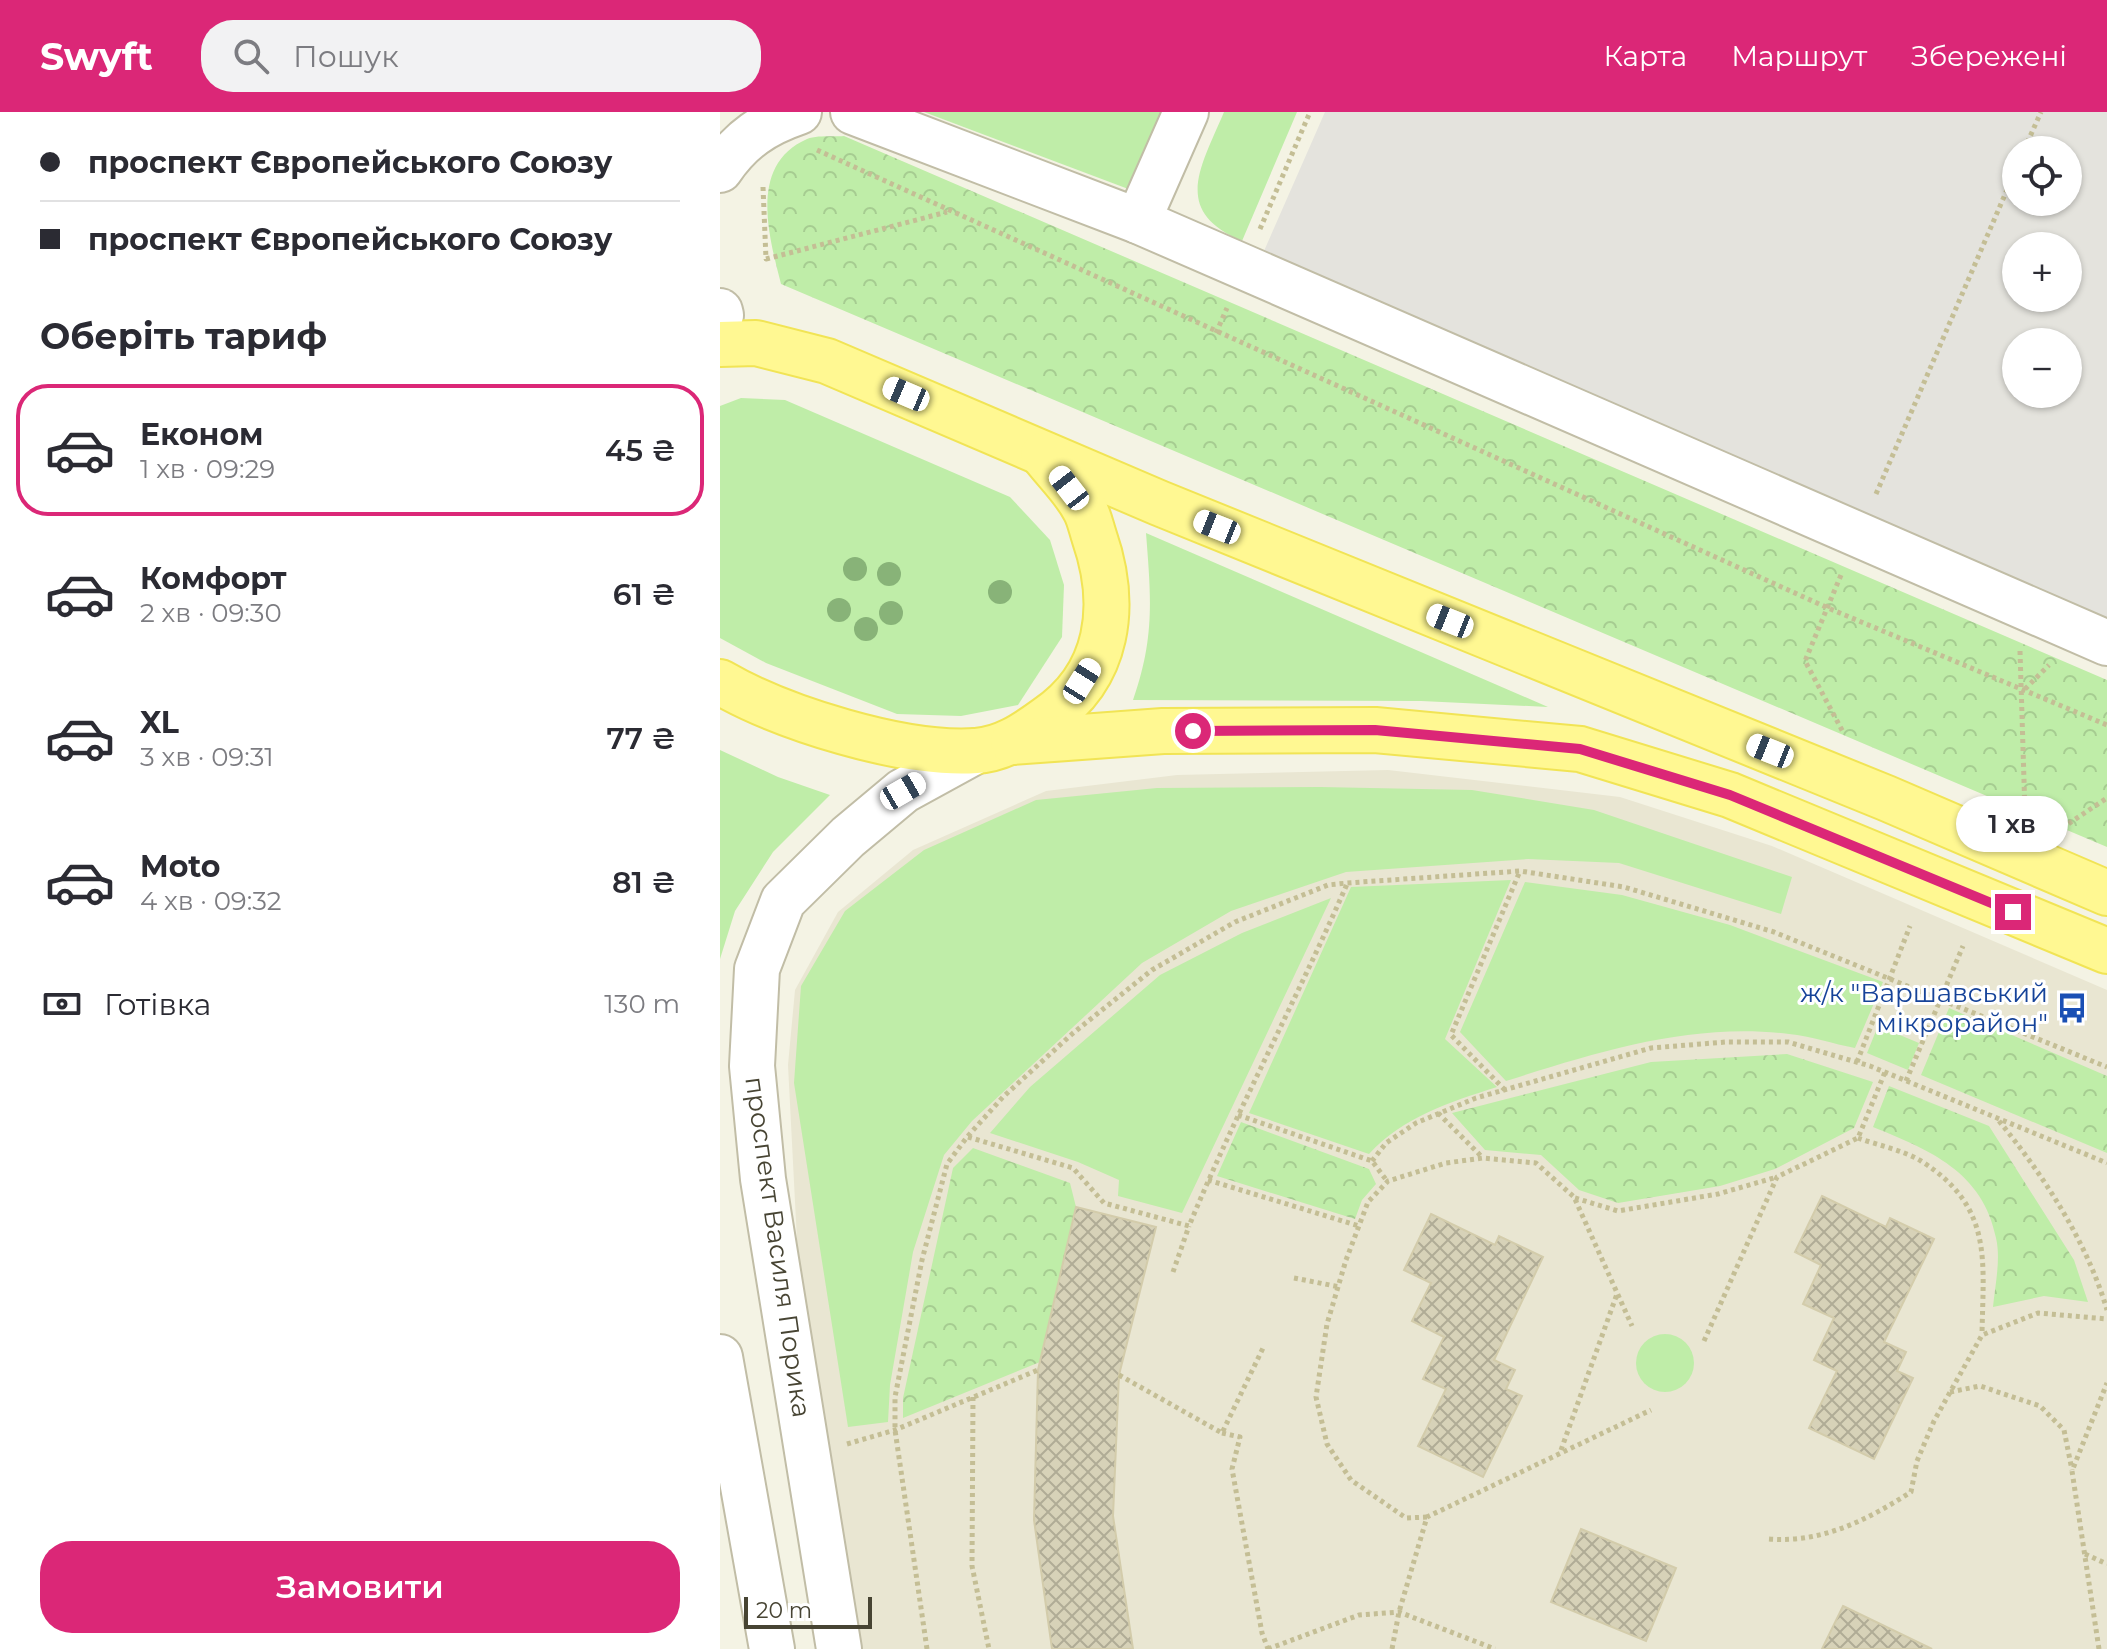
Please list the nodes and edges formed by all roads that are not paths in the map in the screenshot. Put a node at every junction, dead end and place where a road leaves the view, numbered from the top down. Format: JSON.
{"nodes":[{"id":1,"x":853,"y":112,"type":"edge"},
{"id":2,"x":1186,"y":112,"type":"edge"},
{"id":3,"x":804,"y":129,"type":"edge"},
{"id":4,"x":720,"y":170,"type":"edge"},
{"id":5,"x":1138,"y":221,"type":"junction"},
{"id":6,"x":720,"y":314,"type":"edge"},
{"id":7,"x":720,"y":344,"type":"edge"},
{"id":8,"x":827,"y":361,"type":"junction"},
{"id":9,"x":1037,"y":448,"type":"junction"},
{"id":10,"x":2107,"y":643,"type":"edge"},
{"id":11,"x":720,"y":682,"type":"edge"},
{"id":12,"x":995,"y":747,"type":"junction"},
{"id":13,"x":2107,"y":893,"type":"edge"},
{"id":14,"x":2107,"y":951,"type":"edge"},
{"id":15,"x":720,"y":1357,"type":"edge"},
{"id":16,"x":772,"y":1649,"type":"edge"},
{"id":17,"x":839,"y":1649,"type":"edge"}],
"edges":[{"from":1,"to":5,"type":"street"},
{"from":2,"to":5,"type":"street"},
{"from":3,"to":4,"type":"street"},
{"from":5,"to":10,"type":"street"},
{"from":6,"to":8,"type":"main road"},
{"from":7,"to":8,"type":"main road"},
{"from":8,"to":9,"type":"main road"},
{"from":9,"to":12,"type":"main road"},
{"from":9,"to":13,"type":"main road"},
{"from":11,"to":12,"type":"main road"},
{"from":12,"to":14,"type":"main road"},
{"from":12,"to":17,"type":"street","name":"проспект Василя Порика"},
{"from":15,"to":16,"type":"street"}]}
